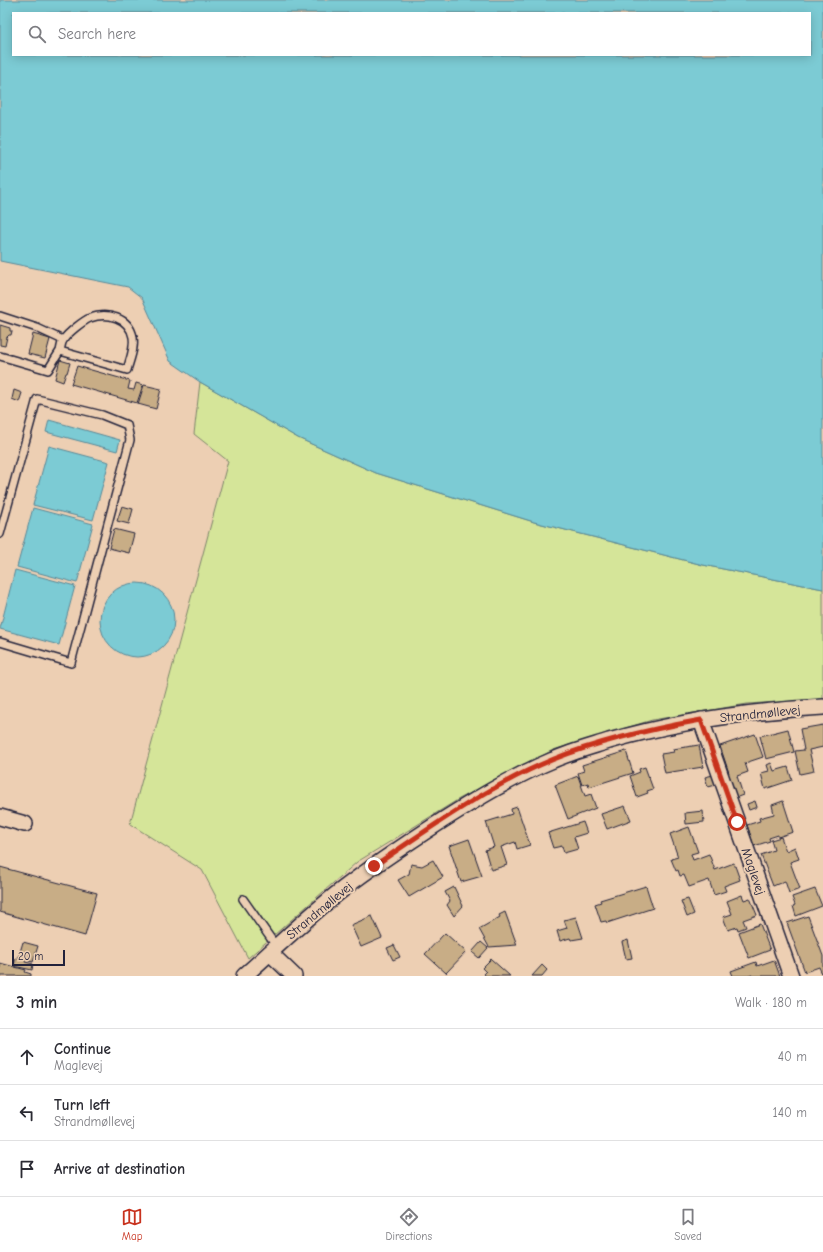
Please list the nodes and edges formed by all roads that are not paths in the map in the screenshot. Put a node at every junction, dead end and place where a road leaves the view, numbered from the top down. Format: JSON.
{"nodes":[{"id":1,"x":0,"y":316,"type":"edge"},
{"id":2,"x":63,"y":340,"type":"junction"},
{"id":3,"x":60,"y":351,"type":"junction"},
{"id":4,"x":0,"y":356,"type":"edge"},
{"id":5,"x":0,"y":534,"type":"edge"},
{"id":6,"x":0,"y":642,"type":"edge"},
{"id":7,"x":823,"y":707,"type":"edge"},
{"id":8,"x":701,"y":720,"type":"junction"},
{"id":9,"x":0,"y":817,"type":"edge"},
{"id":10,"x":25,"y":824,"type":"dead end"},
{"id":11,"x":243,"y":899,"type":"dead end"},
{"id":12,"x":273,"y":950,"type":"junction"},
{"id":13,"x":244,"y":976,"type":"edge"},
{"id":14,"x":294,"y":976,"type":"edge"},
{"id":15,"x":791,"y":976,"type":"edge"}],
"edges":[{"from":1,"to":2,"type":"lane"},
{"from":2,"to":3,"type":"lane"},
{"from":2,"to":3,"type":"lane"},
{"from":3,"to":4,"type":"lane"},
{"from":5,"to":6,"type":"lane"},
{"from":7,"to":8,"type":"street","name":"Strandmøllevej"},
{"from":8,"to":12,"type":"street","name":"Strandmøllevej"},
{"from":8,"to":15,"type":"street","name":"Maglevej"},
{"from":9,"to":10,"type":"street"},
{"from":11,"to":12,"type":"lane"},
{"from":12,"to":13,"type":"street","name":"Strandmøllevej"},
{"from":12,"to":14,"type":"street"}]}
